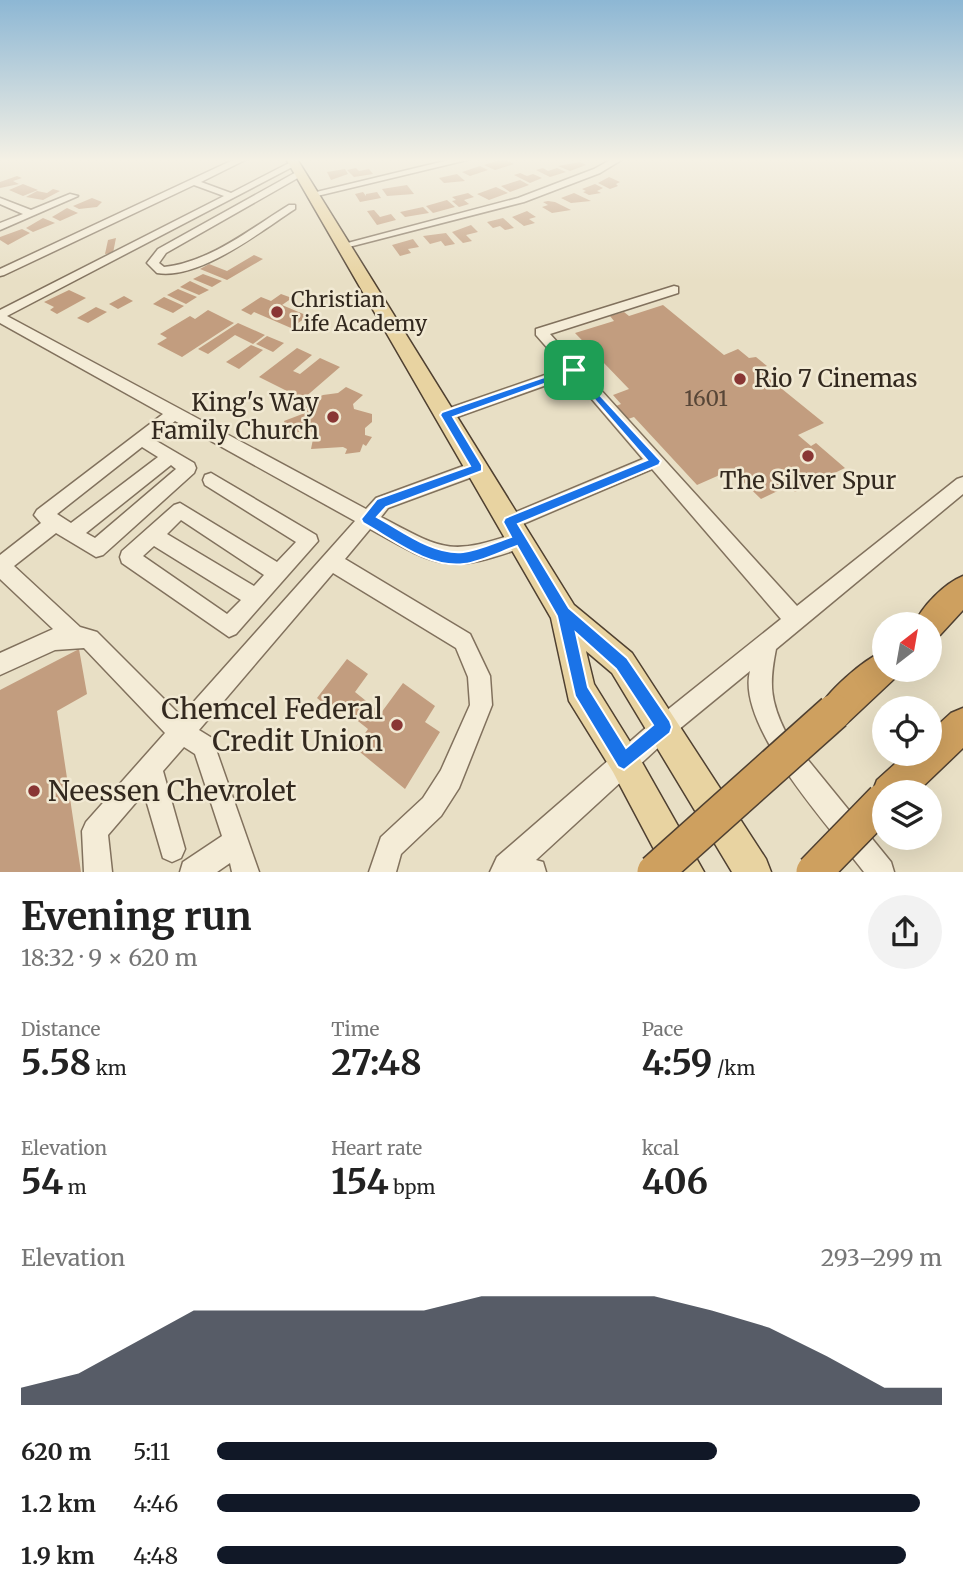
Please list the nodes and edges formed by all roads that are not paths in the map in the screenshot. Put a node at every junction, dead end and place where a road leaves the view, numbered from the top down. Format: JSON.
{"nodes":[{"id":1,"x":65,"y":200,"type":"edge"},
{"id":2,"x":157,"y":200,"type":"edge"},
{"id":3,"x":225,"y":200,"type":"edge"},
{"id":4,"x":241,"y":200,"type":"edge"},
{"id":5,"x":317,"y":200,"type":"edge"},
{"id":6,"x":522,"y":200,"type":"edge"},
{"id":7,"x":0,"y":201,"type":"edge"},
{"id":8,"x":292,"y":207,"type":"dead end"},
{"id":9,"x":32,"y":214,"type":"junction"},
{"id":10,"x":0,"y":227,"type":"edge"},
{"id":11,"x":345,"y":245,"type":"junction"},
{"id":12,"x":0,"y":273,"type":"edge"},
{"id":13,"x":674,"y":290,"type":"dead end"},
{"id":14,"x":0,"y":316,"type":"edge"},
{"id":15,"x":574,"y":370,"type":"junction"},
{"id":16,"x":175,"y":413,"type":"junction"},
{"id":17,"x":446,"y":415,"type":"junction"},
{"id":18,"x":141,"y":439,"type":"junction"},
{"id":19,"x":170,"y":457,"type":"junction"},
{"id":20,"x":655,"y":461,"type":"junction"},
{"id":21,"x":477,"y":468,"type":"junction"},
{"id":22,"x":211,"y":480,"type":"dead end"},
{"id":23,"x":963,"y":484,"type":"edge"},
{"id":24,"x":141,"y":509,"type":"junction"},
{"id":25,"x":367,"y":519,"type":"junction"},
{"id":26,"x":510,"y":522,"type":"junction"},
{"id":27,"x":64,"y":528,"type":"junction"},
{"id":28,"x":159,"y":529,"type":"junction"},
{"id":29,"x":520,"y":540,"type":"junction"},
{"id":30,"x":331,"y":561,"type":"junction"},
{"id":31,"x":0,"y":566,"type":"edge"},
{"id":32,"x":279,"y":573,"type":"junction"},
{"id":33,"x":963,"y":590,"type":"edge"},
{"id":34,"x":256,"y":598,"type":"junction"},
{"id":35,"x":942,"y":612,"type":"edge"},
{"id":36,"x":564,"y":614,"type":"junction"},
{"id":37,"x":796,"y":620,"type":"junction"},
{"id":38,"x":74,"y":635,"type":"junction"},
{"id":39,"x":767,"y":643,"type":"junction"},
{"id":40,"x":0,"y":664,"type":"edge"},
{"id":41,"x":872,"y":678,"type":"edge"},
{"id":42,"x":963,"y":725,"type":"edge"},
{"id":43,"x":664,"y":727,"type":"junction"},
{"id":44,"x":180,"y":732,"type":"junction"},
{"id":45,"x":624,"y":761,"type":"junction"},
{"id":46,"x":150,"y":768,"type":"junction"},
{"id":47,"x":905,"y":780,"type":"edge"},
{"id":48,"x":872,"y":812,"type":"edge"},
{"id":49,"x":237,"y":842,"type":"junction"},
{"id":50,"x":172,"y":849,"type":"dead end"},
{"id":51,"x":514,"y":870,"type":"edge"},
{"id":52,"x":98,"y":872,"type":"edge"},
{"id":53,"x":193,"y":872,"type":"edge"},
{"id":54,"x":246,"y":872,"type":"edge"},
{"id":55,"x":382,"y":872,"type":"edge"},
{"id":56,"x":656,"y":872,"type":"edge"},
{"id":57,"x":686,"y":872,"type":"edge"},
{"id":58,"x":753,"y":872,"type":"edge"},
{"id":59,"x":814,"y":872,"type":"edge"},
{"id":60,"x":881,"y":872,"type":"edge"}],
"edges":[{"from":1,"to":9,"type":"street"},
{"from":2,"to":12,"type":"street"},
{"from":3,"to":14,"type":"street"},
{"from":4,"to":8,"type":"street"},
{"from":5,"to":11,"type":"main road"},
{"from":6,"to":11,"type":"street"},
{"from":7,"to":9,"type":"street"},
{"from":9,"to":10,"type":"street"},
{"from":11,"to":17,"type":"main road"},
{"from":13,"to":15,"type":"street"},
{"from":14,"to":16,"type":"street"},
{"from":15,"to":17,"type":"street"},
{"from":15,"to":20,"type":"street"},
{"from":16,"to":18,"type":"street"},
{"from":16,"to":25,"type":"street"},
{"from":17,"to":21,"type":"main road"},
{"from":18,"to":19,"type":"street"},
{"from":18,"to":27,"type":"street"},
{"from":19,"to":24,"type":"street"},
{"from":19,"to":27,"type":"street"},
{"from":20,"to":26,"type":"street"},
{"from":20,"to":37,"type":"street"},
{"from":21,"to":25,"type":"street"},
{"from":21,"to":26,"type":"main road"},
{"from":22,"to":32,"type":"street"},
{"from":23,"to":37,"type":"street"},
{"from":24,"to":27,"type":"street"},
{"from":24,"to":28,"type":"street"},
{"from":25,"to":29,"type":"street"},
{"from":25,"to":30,"type":"street"},
{"from":26,"to":29,"type":"main road"},
{"from":27,"to":31,"type":"street"},
{"from":28,"to":32,"type":"street"},
{"from":28,"to":34,"type":"street"},
{"from":28,"to":34,"type":"street"},
{"from":29,"to":36,"type":"main road"},
{"from":30,"to":44,"type":"street"},
{"from":30,"to":55,"type":"street"},
{"from":31,"to":38,"type":"street"},
{"from":32,"to":34,"type":"street"},
{"from":33,"to":35,"type":"highway"},
{"from":36,"to":43,"type":"main road"},
{"from":36,"to":45,"type":"main road"},
{"from":37,"to":39,"type":"street"},
{"from":38,"to":40,"type":"street"},
{"from":38,"to":44,"type":"street"},
{"from":39,"to":43,"type":"street"},
{"from":39,"to":60,"type":"street"},
{"from":41,"to":56,"type":"highway","bridge":true},
{"from":42,"to":47,"type":"highway"},
{"from":43,"to":45,"type":"street"},
{"from":43,"to":58,"type":"main road"},
{"from":44,"to":46,"type":"street"},
{"from":44,"to":49,"type":"street"},
{"from":45,"to":51,"type":"street"},
{"from":45,"to":57,"type":"main road"},
{"from":46,"to":50,"type":"street"},
{"from":46,"to":52,"type":"street"},
{"from":48,"to":59,"type":"highway","bridge":true},
{"from":49,"to":53,"type":"street"},
{"from":49,"to":54,"type":"street"}]}
